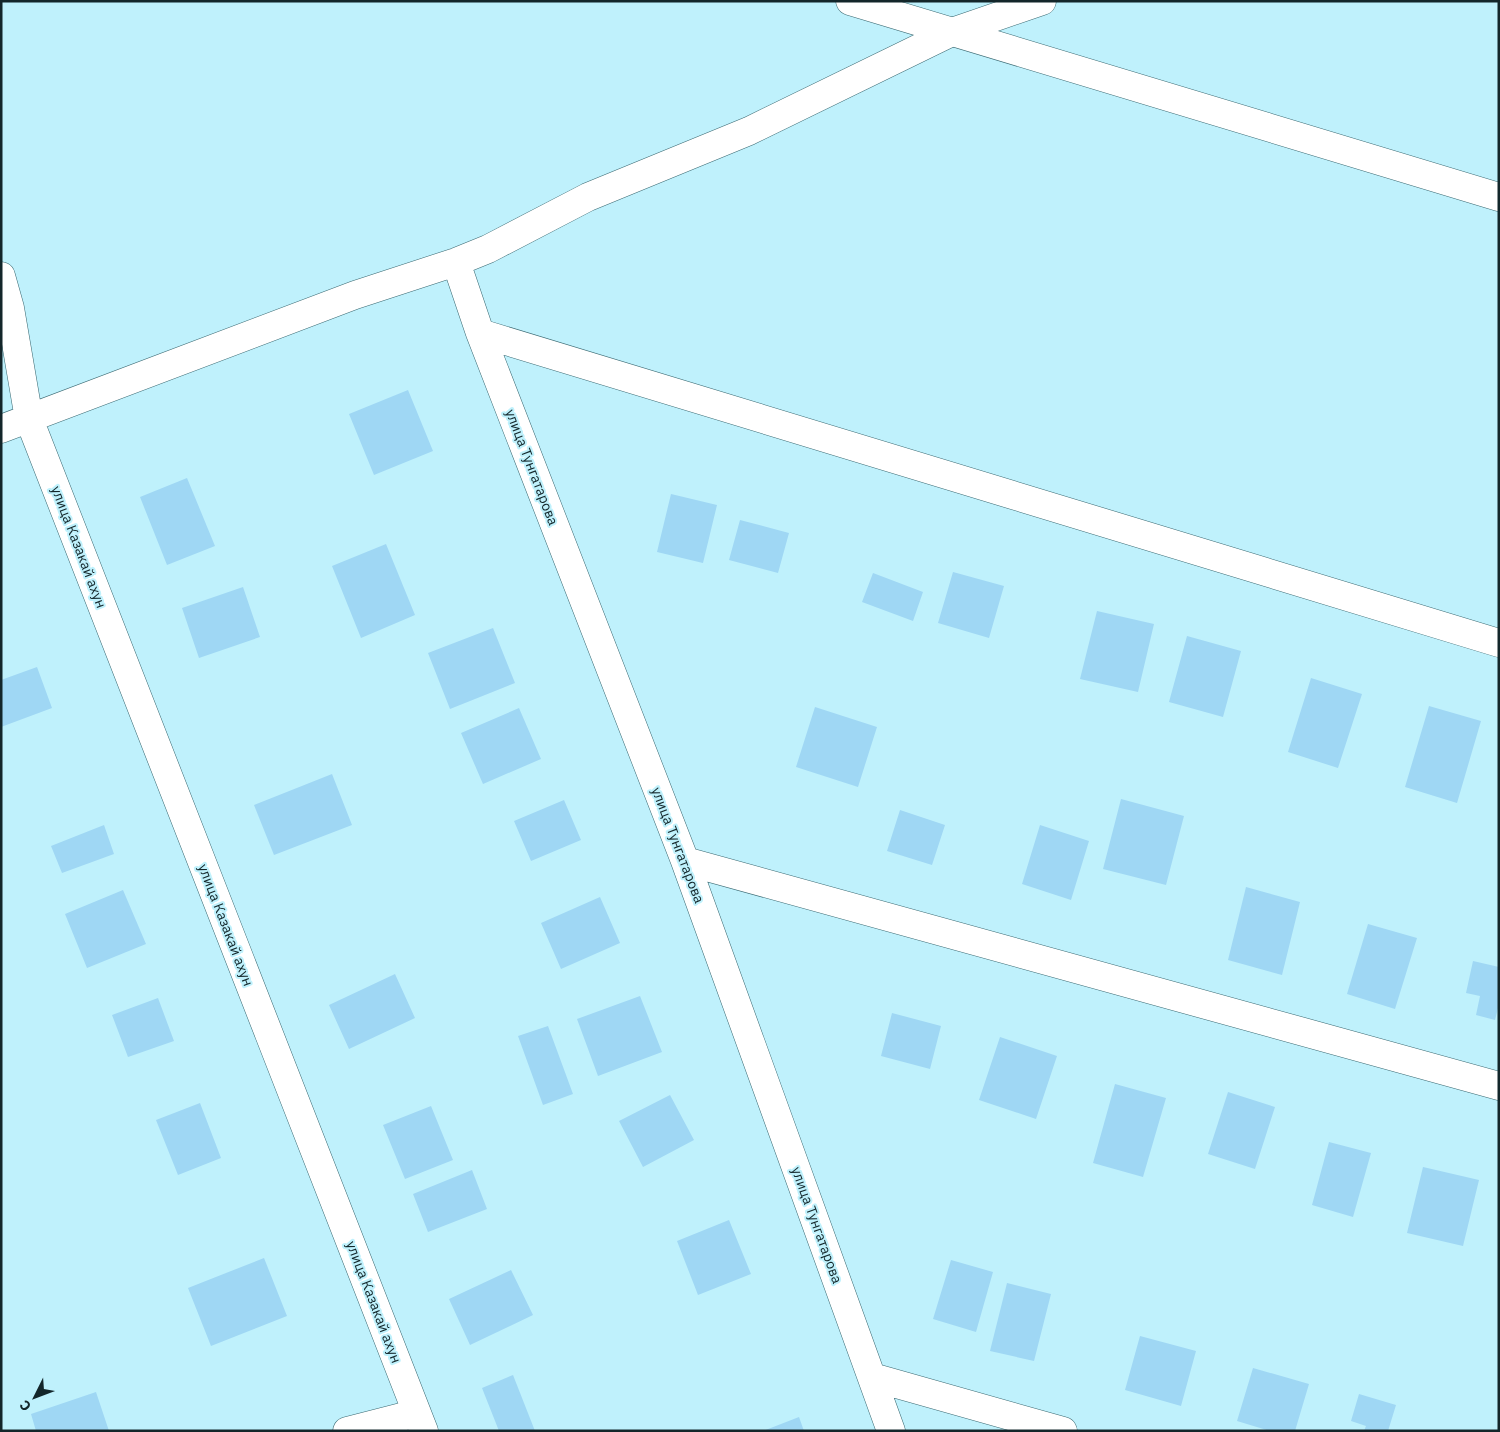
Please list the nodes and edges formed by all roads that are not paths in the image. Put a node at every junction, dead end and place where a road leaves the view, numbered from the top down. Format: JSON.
{"nodes":[{"id":1,"x":850,"y":1,"type":"edge"},
{"id":2,"x":1042,"y":1,"type":"edge"},
{"id":3,"x":952,"y":32,"type":"junction"},
{"id":4,"x":1499,"y":197,"type":"edge"},
{"id":5,"x":456,"y":262,"type":"junction"},
{"id":6,"x":1,"y":276,"type":"edge"},
{"id":7,"x":480,"y":333,"type":"junction"},
{"id":8,"x":29,"y":418,"type":"junction"},
{"id":9,"x":1,"y":429,"type":"edge"},
{"id":10,"x":1499,"y":643,"type":"edge"},
{"id":11,"x":685,"y":861,"type":"junction"},
{"id":12,"x":1499,"y":1086,"type":"edge"},
{"id":13,"x":872,"y":1377,"type":"junction"},
{"id":14,"x":421,"y":1422,"type":"edge"},
{"id":15,"x":347,"y":1431,"type":"edge"},
{"id":16,"x":891,"y":1431,"type":"edge"},
{"id":17,"x":1063,"y":1431,"type":"edge"}],
"edges":[{"from":1,"to":3,"type":"street"},
{"from":2,"to":3,"type":"street"},
{"from":3,"to":4,"type":"street"},
{"from":3,"to":5,"type":"street"},
{"from":5,"to":7,"type":"street","name":"улица Тунгатарова"},
{"from":5,"to":8,"type":"street"},
{"from":6,"to":8,"type":"street","name":"улица Казакай ахун"},
{"from":7,"to":10,"type":"street"},
{"from":7,"to":11,"type":"street","name":"улица Тунгатарова"},
{"from":8,"to":9,"type":"street"},
{"from":8,"to":14,"type":"street","name":"улица Казакай ахун"},
{"from":11,"to":12,"type":"street"},
{"from":11,"to":13,"type":"street","name":"улица Тунгатарова"},
{"from":13,"to":16,"type":"street","name":"улица Тунгатарова"},
{"from":13,"to":17,"type":"street"},
{"from":14,"to":15,"type":"street"}]}
